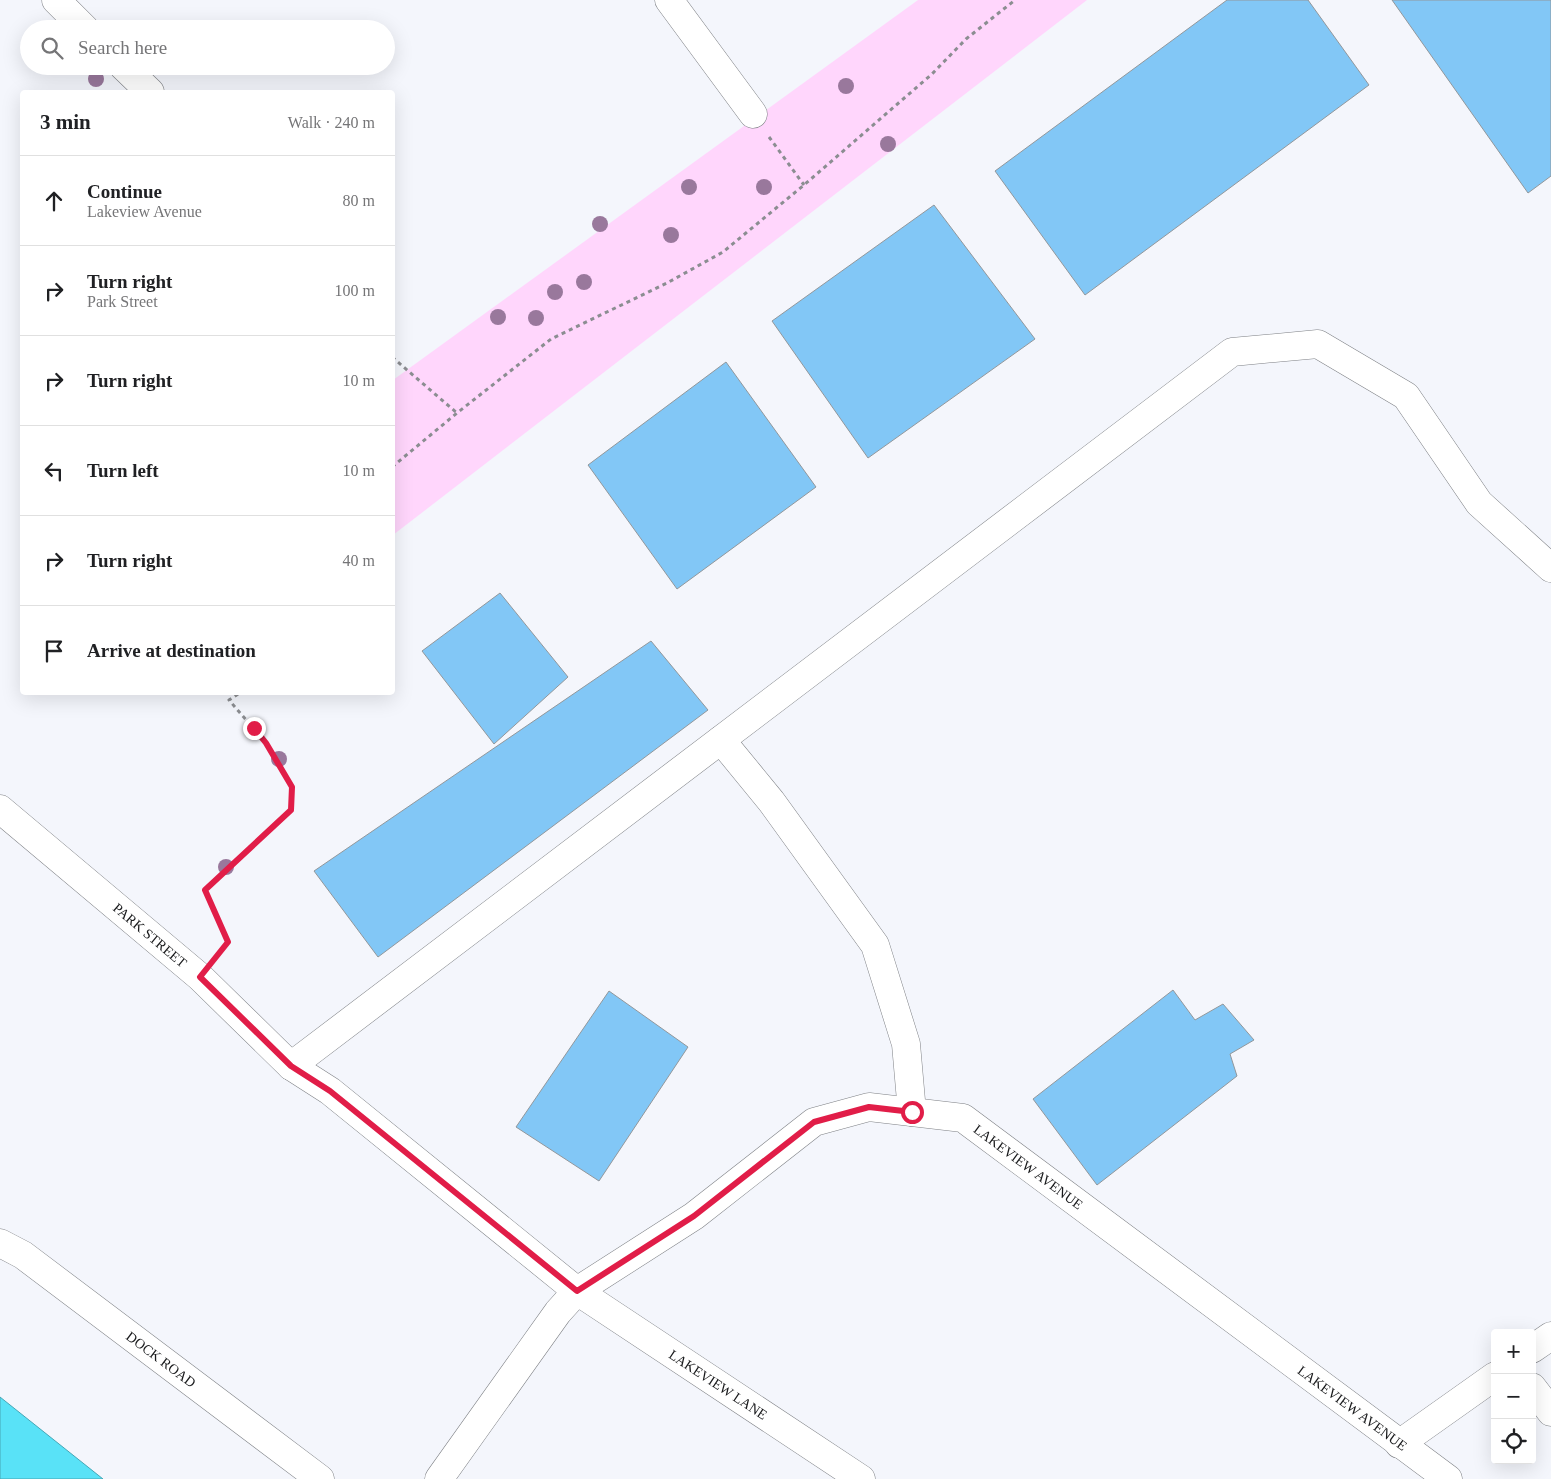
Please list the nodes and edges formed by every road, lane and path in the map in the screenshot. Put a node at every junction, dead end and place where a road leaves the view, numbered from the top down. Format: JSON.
{"nodes":[{"id":1,"x":56,"y":0,"type":"edge"},
{"id":2,"x":669,"y":0,"type":"edge"},
{"id":3,"x":1014,"y":0,"type":"edge"},
{"id":4,"x":76,"y":20,"type":"edge"},
{"id":5,"x":133,"y":75,"type":"edge"},
{"id":6,"x":148,"y":90,"type":"edge"},
{"id":7,"x":753,"y":114,"type":"joint"},
{"id":8,"x":804,"y":185,"type":"junction"},
{"id":9,"x":395,"y":360,"type":"edge"},
{"id":10,"x":457,"y":413,"type":"junction"},
{"id":11,"x":395,"y":465,"type":"edge"},
{"id":12,"x":1551,"y":568,"type":"edge"},
{"id":13,"x":236,"y":695,"type":"edge"},
{"id":14,"x":721,"y":740,"type":"junction"},
{"id":15,"x":0,"y":809,"type":"edge"},
{"id":16,"x":200,"y":977,"type":"junction"},
{"id":17,"x":291,"y":1066,"type":"junction"},
{"id":18,"x":912,"y":1112,"type":"junction"},
{"id":19,"x":0,"y":1243,"type":"edge"},
{"id":20,"x":577,"y":1291,"type":"junction"},
{"id":21,"x":1551,"y":1336,"type":"edge"},
{"id":22,"x":1536,"y":1346,"type":"edge"},
{"id":23,"x":1491,"y":1379,"type":"edge"},
{"id":24,"x":1536,"y":1392,"type":"edge"},
{"id":25,"x":1551,"y":1412,"type":"edge"},
{"id":26,"x":1399,"y":1444,"type":"junction"},
{"id":27,"x":320,"y":1479,"type":"edge"},
{"id":28,"x":439,"y":1479,"type":"edge"},
{"id":29,"x":861,"y":1479,"type":"edge"},
{"id":30,"x":1448,"y":1479,"type":"edge"}],
"edges":[{"from":1,"to":4,"type":"street"},
{"from":2,"to":7,"type":"street"},
{"from":3,"to":8,"type":"path"},
{"from":5,"to":6,"type":"street"},
{"from":7,"to":8,"type":"path"},
{"from":8,"to":10,"type":"path"},
{"from":9,"to":10,"type":"path"},
{"from":10,"to":11,"type":"path"},
{"from":12,"to":14,"type":"street"},
{"from":13,"to":16,"type":"path"},
{"from":14,"to":17,"type":"street"},
{"from":14,"to":18,"type":"street"},
{"from":15,"to":16,"type":"street","name":"PARK STREET"},
{"from":16,"to":17,"type":"street","name":"PARK STREET"},
{"from":17,"to":20,"type":"street","name":"PARK STREET"},
{"from":18,"to":20,"type":"street","name":"LAKEVIEW AVENUE"},
{"from":18,"to":26,"type":"street","name":"LAKEVIEW AVENUE"},
{"from":19,"to":27,"type":"street","name":"DOCK ROAD"},
{"from":20,"to":28,"type":"street"},
{"from":20,"to":29,"type":"street","name":"LAKEVIEW LANE"},
{"from":21,"to":22,"type":"street"},
{"from":23,"to":26,"type":"street"},
{"from":24,"to":25,"type":"street"},
{"from":26,"to":30,"type":"street","name":"LAKEVIEW AVENUE"}]}
